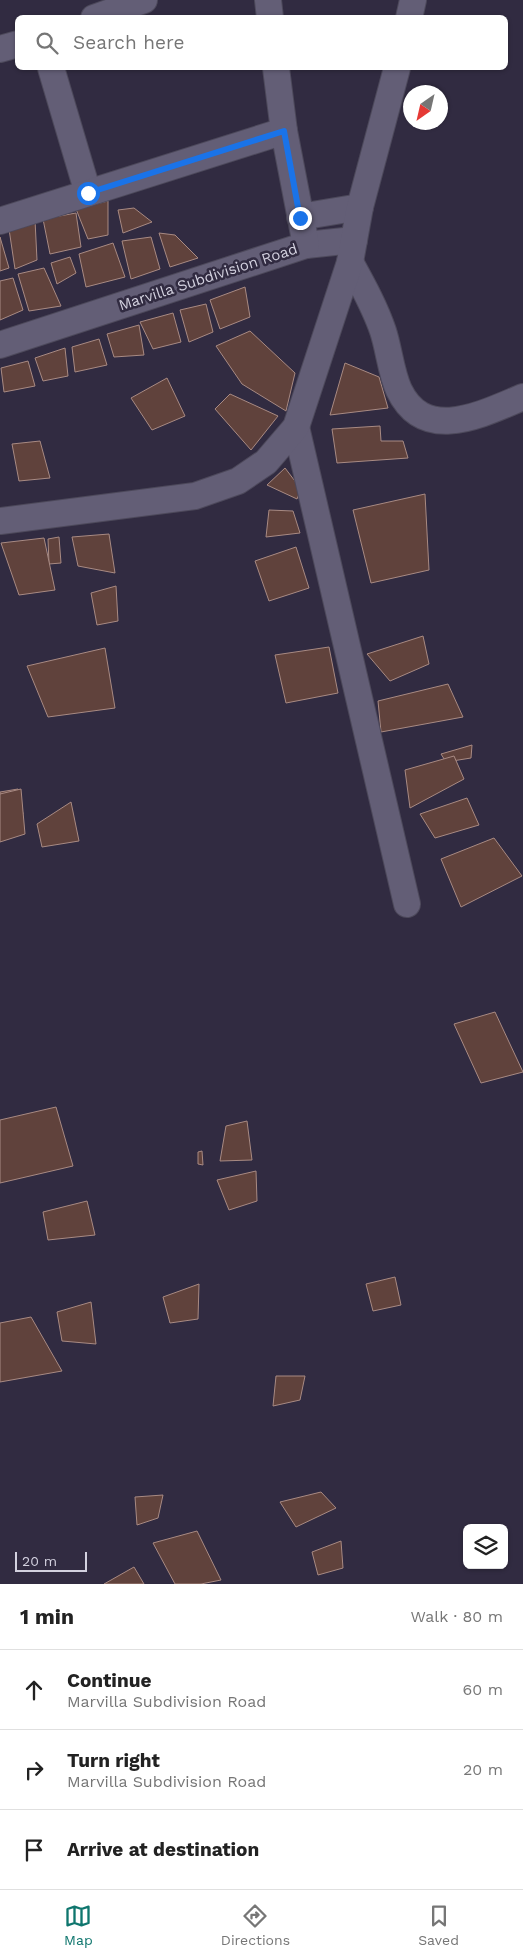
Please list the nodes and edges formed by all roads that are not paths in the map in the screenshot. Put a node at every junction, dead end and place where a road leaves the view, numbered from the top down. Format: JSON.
{"nodes":[{"id":1,"x":144,"y":0,"type":"edge"},
{"id":2,"x":268,"y":0,"type":"edge"},
{"id":3,"x":413,"y":0,"type":"edge"},
{"id":4,"x":102,"y":15,"type":"edge"},
{"id":5,"x":270,"y":15,"type":"edge"},
{"id":6,"x":410,"y":15,"type":"edge"},
{"id":7,"x":15,"y":45,"type":"edge"},
{"id":8,"x":0,"y":49,"type":"edge"},
{"id":9,"x":52,"y":70,"type":"edge"},
{"id":10,"x":276,"y":70,"type":"edge"},
{"id":11,"x":396,"y":70,"type":"edge"},
{"id":12,"x":284,"y":131,"type":"junction"},
{"id":13,"x":88,"y":193,"type":"junction"},
{"id":14,"x":360,"y":207,"type":"junction"},
{"id":15,"x":300,"y":218,"type":"junction"},
{"id":16,"x":0,"y":221,"type":"edge"},
{"id":17,"x":306,"y":245,"type":"junction"},
{"id":18,"x":352,"y":251,"type":"junction"},
{"id":19,"x":0,"y":345,"type":"edge"},
{"id":20,"x":523,"y":397,"type":"edge"},
{"id":21,"x":296,"y":427,"type":"junction"},
{"id":22,"x":0,"y":521,"type":"edge"},
{"id":23,"x":407,"y":904,"type":"dead end"}],
"edges":[{"from":1,"to":4,"type":"street"},
{"from":2,"to":5,"type":"street"},
{"from":3,"to":6,"type":"street"},
{"from":7,"to":8,"type":"street"},
{"from":9,"to":13,"type":"street"},
{"from":10,"to":12,"type":"street","name":"Marvilla Subdivision Road"},
{"from":11,"to":14,"type":"street"},
{"from":12,"to":13,"type":"street"},
{"from":12,"to":15,"type":"street","name":"Marvilla Subdivision Road"},
{"from":13,"to":16,"type":"street"},
{"from":14,"to":15,"type":"street"},
{"from":14,"to":18,"type":"street"},
{"from":15,"to":17,"type":"street","name":"Marvilla Subdivision Road"},
{"from":17,"to":18,"type":"street"},
{"from":17,"to":19,"type":"street","name":"Marvilla Subdivision Road"},
{"from":18,"to":20,"type":"street"},
{"from":18,"to":21,"type":"street"},
{"from":21,"to":22,"type":"street"},
{"from":21,"to":23,"type":"street"}]}
